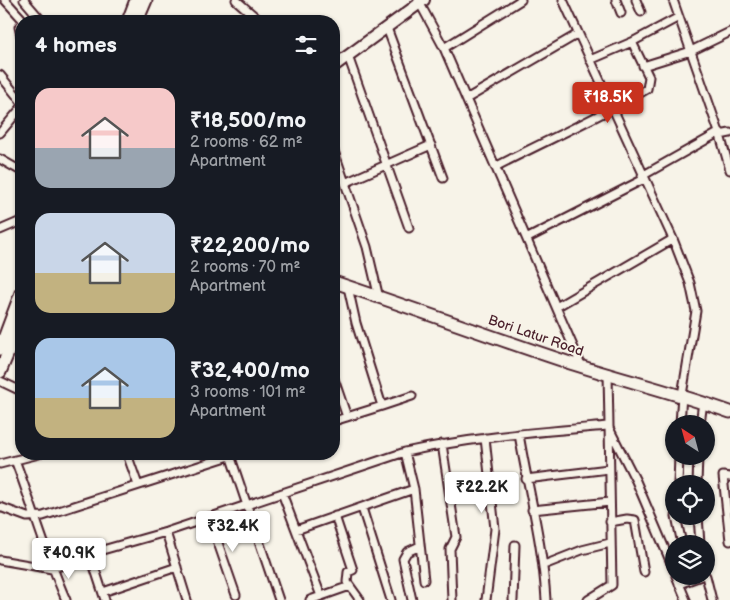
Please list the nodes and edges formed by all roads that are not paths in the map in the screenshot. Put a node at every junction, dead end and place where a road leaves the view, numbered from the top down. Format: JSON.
{"nodes":[{"id":1,"x":5,"y":0,"type":"edge"},
{"id":2,"x":24,"y":0,"type":"edge"},
{"id":3,"x":136,"y":0,"type":"edge"},
{"id":4,"x":146,"y":0,"type":"edge"},
{"id":5,"x":236,"y":0,"type":"edge"},
{"id":6,"x":521,"y":0,"type":"edge"},
{"id":7,"x":563,"y":0,"type":"edge"},
{"id":8,"x":616,"y":0,"type":"edge"},
{"id":9,"x":636,"y":0,"type":"edge"},
{"id":10,"x":673,"y":0,"type":"edge"},
{"id":11,"x":420,"y":1,"type":"edge"},
{"id":12,"x":33,"y":11,"type":"junction"},
{"id":13,"x":641,"y":12,"type":"dead end"},
{"id":14,"x":621,"y":13,"type":"dead end"},
{"id":15,"x":19,"y":15,"type":"edge"},
{"id":16,"x":29,"y":15,"type":"edge"},
{"id":17,"x":37,"y":15,"type":"edge"},
{"id":18,"x":130,"y":15,"type":"edge"},
{"id":19,"x":140,"y":15,"type":"edge"},
{"id":20,"x":253,"y":15,"type":"edge"},
{"id":21,"x":679,"y":17,"type":"junction"},
{"id":22,"x":387,"y":28,"type":"junction"},
{"id":23,"x":730,"y":32,"type":"edge"},
{"id":24,"x":578,"y":34,"type":"junction"},
{"id":25,"x":632,"y":42,"type":"junction"},
{"id":26,"x":444,"y":48,"type":"junction"},
{"id":27,"x":691,"y":52,"type":"junction"},
{"id":28,"x":348,"y":56,"type":"junction"},
{"id":29,"x":590,"y":60,"type":"junction"},
{"id":30,"x":340,"y":62,"type":"edge"},
{"id":31,"x":644,"y":66,"type":"junction"},
{"id":32,"x":0,"y":75,"type":"edge"},
{"id":33,"x":15,"y":94,"type":"edge"},
{"id":34,"x":466,"y":99,"type":"junction"},
{"id":35,"x":613,"y":109,"type":"junction"},
{"id":36,"x":15,"y":115,"type":"edge"},
{"id":37,"x":0,"y":133,"type":"edge"},
{"id":38,"x":720,"y":133,"type":"junction"},
{"id":39,"x":730,"y":133,"type":"edge"},
{"id":40,"x":431,"y":145,"type":"junction"},
{"id":41,"x":0,"y":159,"type":"edge"},
{"id":42,"x":386,"y":164,"type":"junction"},
{"id":43,"x":15,"y":167,"type":"edge"},
{"id":44,"x":495,"y":167,"type":"junction"},
{"id":45,"x":340,"y":168,"type":"edge"},
{"id":46,"x":730,"y":170,"type":"edge"},
{"id":47,"x":444,"y":178,"type":"dead end"},
{"id":48,"x":643,"y":178,"type":"junction"},
{"id":49,"x":345,"y":183,"type":"junction"},
{"id":50,"x":15,"y":224,"type":"edge"},
{"id":51,"x":409,"y":228,"type":"dead end"},
{"id":52,"x":0,"y":230,"type":"edge"},
{"id":53,"x":528,"y":238,"type":"junction"},
{"id":54,"x":673,"y":239,"type":"junction"},
{"id":55,"x":340,"y":284,"type":"edge"},
{"id":56,"x":348,"y":286,"type":"junction"},
{"id":57,"x":379,"y":298,"type":"junction"},
{"id":58,"x":558,"y":306,"type":"junction"},
{"id":59,"x":15,"y":309,"type":"edge"},
{"id":60,"x":15,"y":336,"type":"edge"},
{"id":61,"x":0,"y":348,"type":"edge"},
{"id":62,"x":582,"y":367,"type":"junction"},
{"id":63,"x":0,"y":372,"type":"edge"},
{"id":64,"x":608,"y":373,"type":"junction"},
{"id":65,"x":0,"y":381,"type":"edge"},
{"id":66,"x":15,"y":388,"type":"edge"},
{"id":67,"x":682,"y":394,"type":"junction"},
{"id":68,"x":412,"y":396,"type":"dead end"},
{"id":69,"x":340,"y":397,"type":"edge"},
{"id":70,"x":704,"y":402,"type":"junction"},
{"id":71,"x":382,"y":406,"type":"junction"},
{"id":72,"x":730,"y":412,"type":"edge"},
{"id":73,"x":681,"y":415,"type":"edge"},
{"id":74,"x":702,"y":415,"type":"edge"},
{"id":75,"x":347,"y":417,"type":"junction"},
{"id":76,"x":340,"y":420,"type":"edge"},
{"id":77,"x":608,"y":426,"type":"junction"},
{"id":78,"x":519,"y":434,"type":"junction"},
{"id":79,"x":485,"y":438,"type":"junction"},
{"id":80,"x":442,"y":444,"type":"junction"},
{"id":81,"x":405,"y":452,"type":"junction"},
{"id":82,"x":15,"y":460,"type":"joint"},
{"id":83,"x":129,"y":460,"type":"edge"},
{"id":84,"x":215,"y":460,"type":"edge"},
{"id":85,"x":235,"y":460,"type":"edge"},
{"id":86,"x":0,"y":464,"type":"edge"},
{"id":87,"x":609,"y":469,"type":"junction"},
{"id":88,"x":730,"y":477,"type":"edge"},
{"id":89,"x":526,"y":479,"type":"junction"},
{"id":90,"x":138,"y":485,"type":"junction"},
{"id":91,"x":414,"y":489,"type":"junction"},
{"id":92,"x":282,"y":493,"type":"junction"},
{"id":93,"x":610,"y":502,"type":"junction"},
{"id":94,"x":246,"y":505,"type":"junction"},
{"id":95,"x":0,"y":507,"type":"edge"},
{"id":96,"x":362,"y":508,"type":"junction"},
{"id":97,"x":532,"y":510,"type":"junction"},
{"id":98,"x":36,"y":516,"type":"junction"},
{"id":99,"x":335,"y":516,"type":"junction"},
{"id":100,"x":209,"y":518,"type":"junction"},
{"id":101,"x":610,"y":522,"type":"junction"},
{"id":102,"x":296,"y":530,"type":"junction"},
{"id":103,"x":166,"y":532,"type":"junction"},
{"id":104,"x":730,"y":541,"type":"edge"},
{"id":105,"x":610,"y":543,"type":"junction"},
{"id":106,"x":515,"y":545,"type":"dead end"},
{"id":107,"x":420,"y":546,"type":"junction"},
{"id":108,"x":665,"y":549,"type":"edge"},
{"id":109,"x":90,"y":554,"type":"junction"},
{"id":110,"x":0,"y":560,"type":"edge"},
{"id":111,"x":544,"y":565,"type":"junction"},
{"id":112,"x":177,"y":567,"type":"junction"},
{"id":113,"x":52,"y":568,"type":"junction"},
{"id":114,"x":644,"y":572,"type":"dead end"},
{"id":115,"x":424,"y":580,"type":"dead end"},
{"id":116,"x":679,"y":585,"type":"edge"},
{"id":117,"x":708,"y":585,"type":"edge"},
{"id":118,"x":350,"y":586,"type":"junction"},
{"id":119,"x":103,"y":592,"type":"junction"},
{"id":120,"x":334,"y":592,"type":"junction"},
{"id":121,"x":236,"y":595,"type":"dead end"},
{"id":122,"x":321,"y":596,"type":"junction"},
{"id":123,"x":599,"y":597,"type":"edge"},
{"id":124,"x":66,"y":600,"type":"edge"},
{"id":125,"x":105,"y":600,"type":"edge"},
{"id":126,"x":187,"y":600,"type":"edge"},
{"id":127,"x":279,"y":600,"type":"edge"},
{"id":128,"x":310,"y":600,"type":"edge"},
{"id":129,"x":338,"y":600,"type":"edge"},
{"id":130,"x":360,"y":600,"type":"edge"},
{"id":131,"x":391,"y":600,"type":"edge"},
{"id":132,"x":412,"y":600,"type":"edge"},
{"id":133,"x":452,"y":600,"type":"edge"},
{"id":134,"x":486,"y":600,"type":"edge"},
{"id":135,"x":513,"y":600,"type":"edge"},
{"id":136,"x":546,"y":600,"type":"edge"},
{"id":137,"x":588,"y":600,"type":"edge"},
{"id":138,"x":686,"y":600,"type":"edge"},
{"id":139,"x":712,"y":600,"type":"edge"}],
"edges":[{"from":1,"to":15,"type":"street"},
{"from":2,"to":12,"type":"street"},
{"from":3,"to":18,"type":"main road"},
{"from":4,"to":19,"type":"main road"},
{"from":5,"to":20,"type":"street"},
{"from":6,"to":26,"type":"street"},
{"from":7,"to":24,"type":"street"},
{"from":8,"to":14,"type":"street"},
{"from":9,"to":13,"type":"street"},
{"from":10,"to":21,"type":"street"},
{"from":11,"to":22,"type":"main road"},
{"from":11,"to":26,"type":"street"},
{"from":12,"to":16,"type":"street"},
{"from":12,"to":17,"type":"street"},
{"from":21,"to":25,"type":"street"},
{"from":21,"to":27,"type":"street"},
{"from":22,"to":28,"type":"main road"},
{"from":22,"to":40,"type":"street"},
{"from":23,"to":27,"type":"street"},
{"from":24,"to":29,"type":"street"},
{"from":24,"to":34,"type":"street"},
{"from":25,"to":29,"type":"street"},
{"from":25,"to":31,"type":"street"},
{"from":26,"to":34,"type":"street"},
{"from":27,"to":31,"type":"street"},
{"from":27,"to":38,"type":"street"},
{"from":28,"to":30,"type":"main road"},
{"from":28,"to":42,"type":"street"},
{"from":29,"to":35,"type":"street"},
{"from":31,"to":35,"type":"street"},
{"from":32,"to":33,"type":"street"},
{"from":34,"to":44,"type":"street"},
{"from":35,"to":44,"type":"street"},
{"from":35,"to":48,"type":"street"},
{"from":36,"to":37,"type":"street"},
{"from":38,"to":39,"type":"street"},
{"from":38,"to":46,"type":"street"},
{"from":38,"to":48,"type":"street"},
{"from":40,"to":42,"type":"street"},
{"from":40,"to":47,"type":"street"},
{"from":41,"to":43,"type":"street"},
{"from":42,"to":49,"type":"street"},
{"from":42,"to":51,"type":"street"},
{"from":44,"to":53,"type":"street"},
{"from":45,"to":49,"type":"street"},
{"from":48,"to":53,"type":"street"},
{"from":48,"to":54,"type":"street"},
{"from":49,"to":57,"type":"street"},
{"from":50,"to":52,"type":"street"},
{"from":53,"to":58,"type":"street"},
{"from":54,"to":58,"type":"street"},
{"from":54,"to":67,"type":"street"},
{"from":55,"to":56,"type":"main road","name":"Bori Latur Road"},
{"from":56,"to":57,"type":"main road","name":"Bori Latur Road"},
{"from":56,"to":71,"type":"street"},
{"from":57,"to":62,"type":"main road","name":"Bori Latur Road"},
{"from":58,"to":62,"type":"street"},
{"from":59,"to":61,"type":"main road"},
{"from":60,"to":63,"type":"main road"},
{"from":62,"to":64,"type":"main road","name":"Bori Latur Road"},
{"from":64,"to":67,"type":"main road","name":"Bori Latur Road"},
{"from":64,"to":77,"type":"street"},
{"from":65,"to":66,"type":"street"},
{"from":67,"to":70,"type":"main road","name":"Bori Latur Road"},
{"from":67,"to":73,"type":"street"},
{"from":68,"to":71,"type":"street"},
{"from":69,"to":75,"type":"street"},
{"from":70,"to":72,"type":"main road","name":"Bori Latur Road"},
{"from":70,"to":74,"type":"street"},
{"from":71,"to":75,"type":"street"},
{"from":75,"to":76,"type":"street"},
{"from":77,"to":78,"type":"street"},
{"from":77,"to":87,"type":"street"},
{"from":77,"to":108,"type":"street"},
{"from":78,"to":79,"type":"street"},
{"from":78,"to":89,"type":"street"},
{"from":79,"to":80,"type":"street"},
{"from":79,"to":134,"type":"street"},
{"from":80,"to":81,"type":"street"},
{"from":80,"to":133,"type":"street"},
{"from":81,"to":91,"type":"street"},
{"from":81,"to":92,"type":"street"},
{"from":82,"to":86,"type":"street"},
{"from":82,"to":98,"type":"street"},
{"from":83,"to":90,"type":"street"},
{"from":84,"to":90,"type":"street"},
{"from":85,"to":94,"type":"street"},
{"from":87,"to":89,"type":"street"},
{"from":87,"to":93,"type":"street"},
{"from":88,"to":104,"type":"street"},
{"from":89,"to":97,"type":"street"},
{"from":90,"to":98,"type":"street"},
{"from":91,"to":96,"type":"street"},
{"from":91,"to":107,"type":"street"},
{"from":92,"to":94,"type":"street"},
{"from":92,"to":102,"type":"street"},
{"from":93,"to":97,"type":"street"},
{"from":93,"to":101,"type":"street"},
{"from":94,"to":100,"type":"street"},
{"from":94,"to":127,"type":"street"},
{"from":95,"to":98,"type":"street"},
{"from":96,"to":99,"type":"street"},
{"from":96,"to":131,"type":"street"},
{"from":97,"to":111,"type":"street"},
{"from":98,"to":113,"type":"street"},
{"from":99,"to":102,"type":"street"},
{"from":99,"to":118,"type":"street"},
{"from":100,"to":103,"type":"street"},
{"from":100,"to":121,"type":"street"},
{"from":101,"to":105,"type":"street"},
{"from":101,"to":114,"type":"street"},
{"from":102,"to":122,"type":"street"},
{"from":103,"to":109,"type":"street"},
{"from":103,"to":112,"type":"street"},
{"from":105,"to":111,"type":"street"},
{"from":105,"to":123,"type":"street"},
{"from":106,"to":135,"type":"street"},
{"from":107,"to":115,"type":"street"},
{"from":107,"to":132,"type":"street"},
{"from":109,"to":113,"type":"street"},
{"from":109,"to":119,"type":"street"},
{"from":110,"to":113,"type":"street"},
{"from":111,"to":136,"type":"street"},
{"from":112,"to":119,"type":"street"},
{"from":112,"to":126,"type":"street"},
{"from":113,"to":124,"type":"street"},
{"from":116,"to":138,"type":"street"},
{"from":117,"to":139,"type":"street"},
{"from":118,"to":120,"type":"street"},
{"from":118,"to":130,"type":"street"},
{"from":119,"to":125,"type":"street"},
{"from":120,"to":122,"type":"street"},
{"from":120,"to":129,"type":"street"},
{"from":122,"to":128,"type":"street"},
{"from":123,"to":137,"type":"street"}]}
